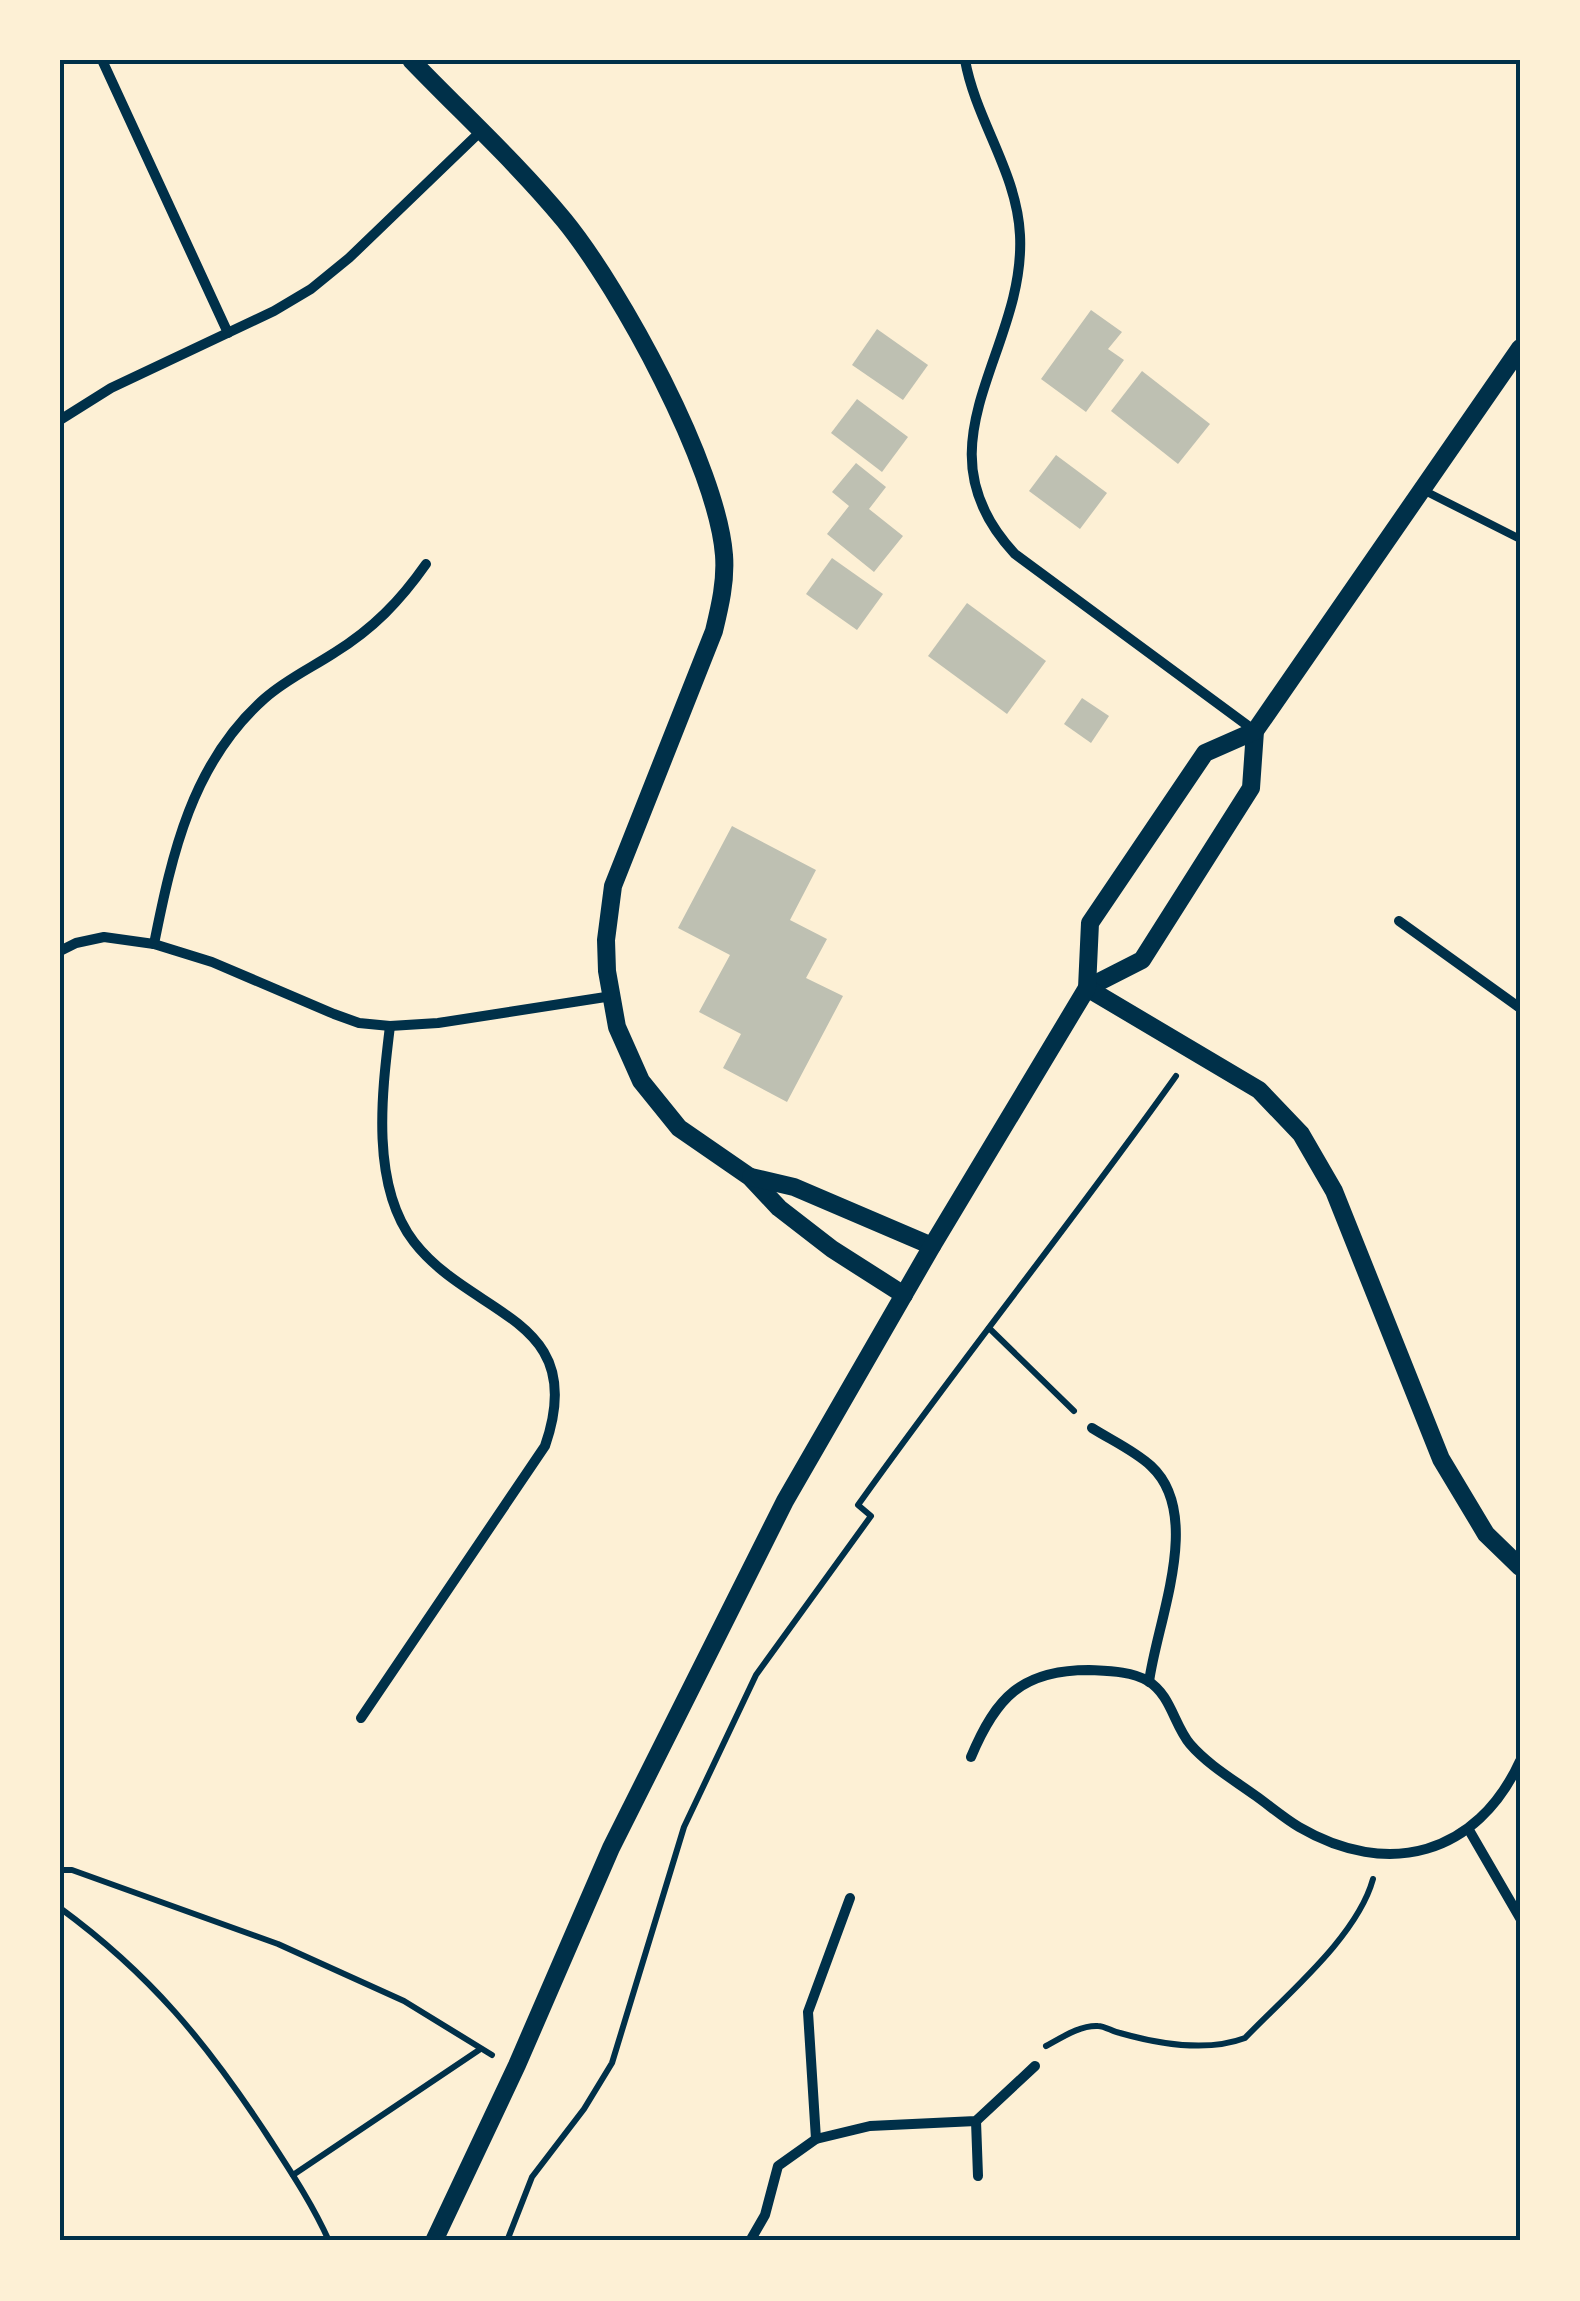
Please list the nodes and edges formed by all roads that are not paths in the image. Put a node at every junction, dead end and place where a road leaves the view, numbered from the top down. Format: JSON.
{"nodes":[{"id":1,"x":102,"y":60,"type":"edge"},
{"id":2,"x":410,"y":60,"type":"edge"},
{"id":3,"x":965,"y":60,"type":"edge"},
{"id":4,"x":480,"y":132,"type":"junction"},
{"id":5,"x":228,"y":332,"type":"junction"},
{"id":6,"x":1520,"y":348,"type":"edge"},
{"id":7,"x":60,"y":420,"type":"edge"},
{"id":8,"x":1421,"y":488,"type":"junction"},
{"id":9,"x":1520,"y":538,"type":"edge"},
{"id":10,"x":426,"y":564,"type":"dead end"},
{"id":11,"x":1255,"y":731,"type":"junction"},
{"id":12,"x":1400,"y":921,"type":"dead end"},
{"id":13,"x":154,"y":944,"type":"junction"},
{"id":14,"x":60,"y":951,"type":"edge"},
{"id":15,"x":1086,"y":988,"type":"junction"},
{"id":16,"x":612,"y":996,"type":"junction"},
{"id":17,"x":1520,"y":1008,"type":"edge"},
{"id":18,"x":390,"y":1026,"type":"junction"},
{"id":19,"x":750,"y":1177,"type":"junction"},
{"id":20,"x":932,"y":1246,"type":"junction"},
{"id":21,"x":904,"y":1295,"type":"junction"},
{"id":22,"x":1092,"y":1428,"type":"road end"},
{"id":23,"x":1520,"y":1567,"type":"edge"},
{"id":24,"x":1149,"y":1682,"type":"junction"},
{"id":25,"x":362,"y":1718,"type":"dead end"},
{"id":26,"x":970,"y":1757,"type":"dead end"},
{"id":27,"x":1520,"y":1761,"type":"edge"},
{"id":28,"x":1469,"y":1830,"type":"junction"},
{"id":29,"x":850,"y":1898,"type":"dead end"},
{"id":30,"x":1520,"y":1918,"type":"edge"},
{"id":31,"x":1034,"y":2067,"type":"road end"},
{"id":32,"x":976,"y":2121,"type":"junction"},
{"id":33,"x":816,"y":2139,"type":"junction"},
{"id":34,"x":978,"y":2176,"type":"dead end"},
{"id":35,"x":437,"y":2240,"type":"edge"},
{"id":36,"x":750,"y":2241,"type":"edge"}],
"edges":[{"from":1,"to":5,"type":"street"},
{"from":2,"to":4,"type":"street"},
{"from":3,"to":11,"type":"street"},
{"from":4,"to":5,"type":"street"},
{"from":4,"to":16,"type":"street"},
{"from":5,"to":7,"type":"street"},
{"from":6,"to":8,"type":"street"},
{"from":8,"to":9,"type":"lane"},
{"from":8,"to":11,"type":"street"},
{"from":10,"to":13,"type":"street"},
{"from":11,"to":15,"type":"street"},
{"from":11,"to":15,"type":"street"},
{"from":12,"to":17,"type":"street"},
{"from":13,"to":14,"type":"street"},
{"from":13,"to":18,"type":"street"},
{"from":15,"to":20,"type":"street"},
{"from":15,"to":23,"type":"street"},
{"from":16,"to":18,"type":"street"},
{"from":16,"to":19,"type":"street"},
{"from":18,"to":25,"type":"street"},
{"from":19,"to":20,"type":"street"},
{"from":19,"to":21,"type":"street"},
{"from":20,"to":21,"type":"street"},
{"from":21,"to":35,"type":"street"},
{"from":22,"to":24,"type":"street"},
{"from":24,"to":26,"type":"street"},
{"from":24,"to":28,"type":"street"},
{"from":27,"to":28,"type":"street"},
{"from":28,"to":30,"type":"street"},
{"from":29,"to":33,"type":"street"},
{"from":31,"to":32,"type":"street"},
{"from":32,"to":33,"type":"street"},
{"from":32,"to":34,"type":"street"},
{"from":33,"to":36,"type":"street"}]}
